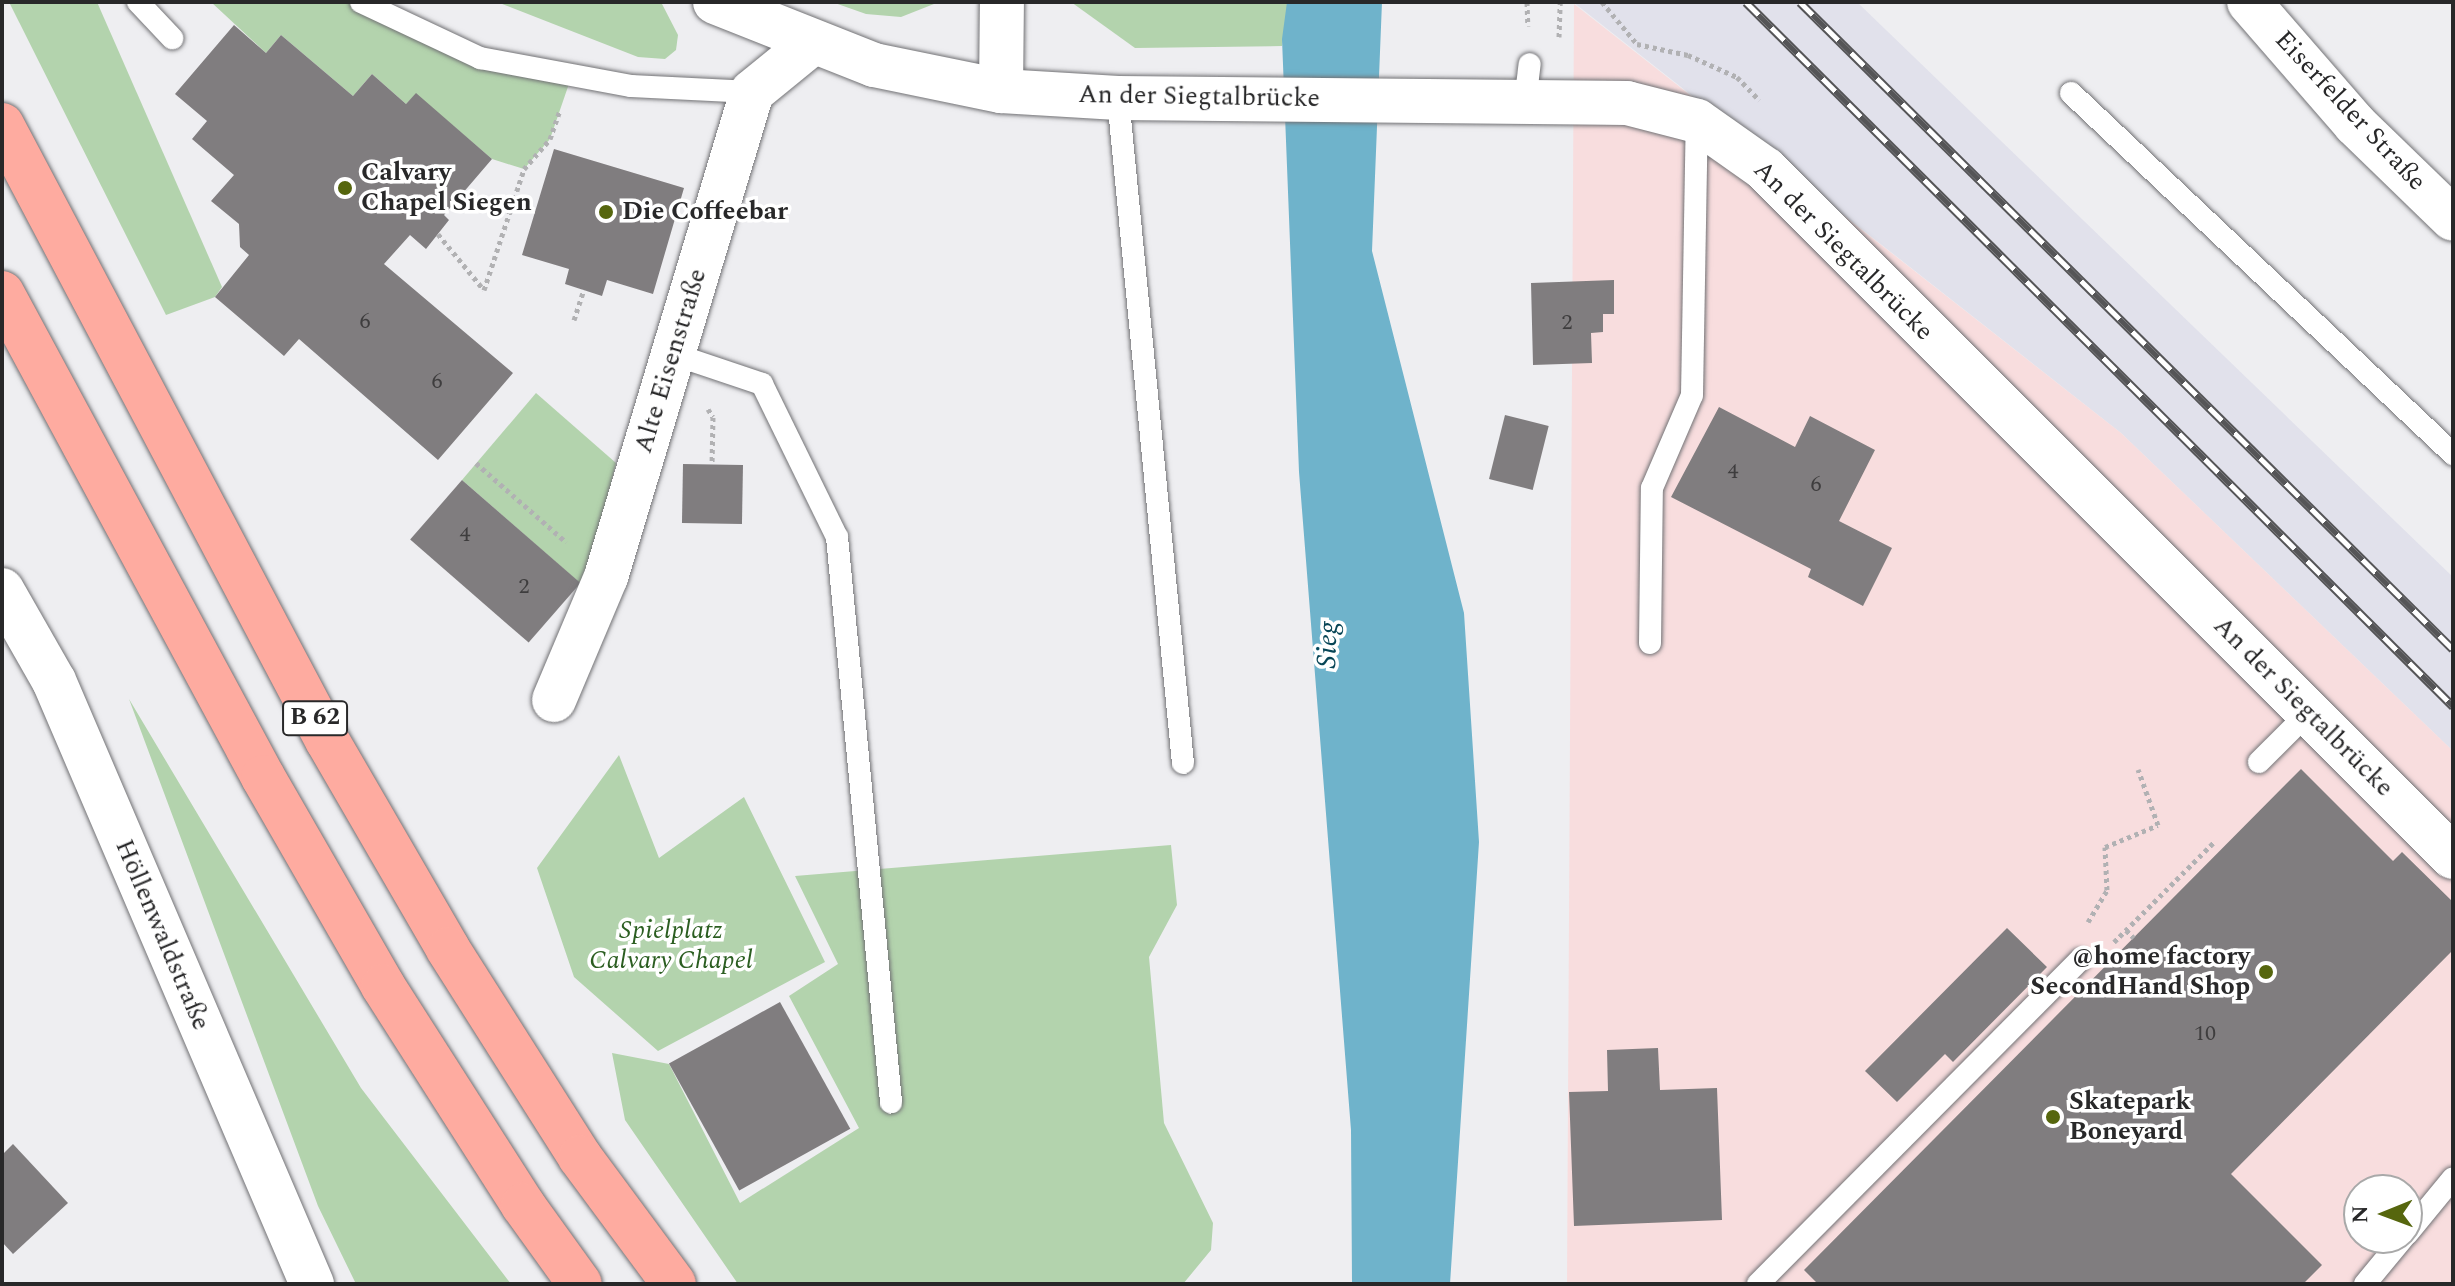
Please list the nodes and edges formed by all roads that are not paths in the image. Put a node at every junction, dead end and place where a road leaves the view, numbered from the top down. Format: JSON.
{"nodes":[{"id":1,"x":138,"y":2,"type":"edge"},
{"id":2,"x":361,"y":2,"type":"edge"},
{"id":3,"x":715,"y":2,"type":"edge"},
{"id":4,"x":1002,"y":2,"type":"edge"},
{"id":5,"x":2249,"y":2,"type":"edge"},
{"id":6,"x":172,"y":38,"type":"dead end"},
{"id":7,"x":812,"y":43,"type":"junction"},
{"id":8,"x":1001,"y":91,"type":"junction"},
{"id":9,"x":752,"y":92,"type":"junction"},
{"id":10,"x":2071,"y":93,"type":"dead end"},
{"id":11,"x":1118,"y":98,"type":"junction"},
{"id":12,"x":1697,"y":121,"type":"junction"},
{"id":13,"x":2,"y":125,"type":"edge"},
{"id":14,"x":2453,"y":219,"type":"edge"},
{"id":15,"x":2,"y":293,"type":"edge"},
{"id":16,"x":673,"y":354,"type":"junction"},
{"id":17,"x":2453,"y":454,"type":"edge"},
{"id":18,"x":2,"y":590,"type":"edge"},
{"id":19,"x":1650,"y":643,"type":"dead end"},
{"id":20,"x":554,"y":700,"type":"dead end"},
{"id":21,"x":2308,"y":713,"type":"junction"},
{"id":22,"x":2259,"y":762,"type":"dead end"},
{"id":23,"x":1183,"y":763,"type":"dead end"},
{"id":24,"x":2453,"y":857,"type":"edge"},
{"id":25,"x":2080,"y":960,"type":"road end"},
{"id":26,"x":891,"y":1102,"type":"dead end"},
{"id":27,"x":2453,"y":1178,"type":"edge"},
{"id":28,"x":2423,"y":1214,"type":"edge"},
{"id":29,"x":2390,"y":1254,"type":"edge"},
{"id":30,"x":312,"y":1284,"type":"edge"},
{"id":31,"x":580,"y":1284,"type":"edge"},
{"id":32,"x":674,"y":1284,"type":"edge"},
{"id":33,"x":1758,"y":1284,"type":"edge"},
{"id":34,"x":2365,"y":1284,"type":"edge"}],
"edges":[{"from":1,"to":6,"type":"lane"},
{"from":2,"to":9,"type":"lane"},
{"from":3,"to":7,"type":"street","name":"An der Siegtalbrücke"},
{"from":4,"to":8,"type":"street"},
{"from":5,"to":14,"type":"street","name":"Eiserfelder Straße"},
{"from":7,"to":8,"type":"street","name":"An der Siegtalbrücke"},
{"from":7,"to":9,"type":"street"},
{"from":8,"to":11,"type":"street","name":"An der Siegtalbrücke"},
{"from":9,"to":16,"type":"street","name":"Alte Eisenstraße"},
{"from":10,"to":17,"type":"lane"},
{"from":11,"to":12,"type":"street","name":"An der Siegtalbrücke"},
{"from":11,"to":23,"type":"lane"},
{"from":12,"to":19,"type":"lane"},
{"from":12,"to":21,"type":"street","name":"An der Siegtalbrücke"},
{"from":13,"to":32,"type":"highway","number":"B 62"},
{"from":15,"to":31,"type":"highway","number":"B 62"},
{"from":16,"to":20,"type":"street","name":"Alte Eisenstraße"},
{"from":16,"to":26,"type":"lane"},
{"from":18,"to":30,"type":"street","name":"Höllenwaldstraße"},
{"from":21,"to":22,"type":"lane"},
{"from":21,"to":24,"type":"street","name":"An der Siegtalbrücke"},
{"from":25,"to":33,"type":"lane"},
{"from":27,"to":28,"type":"lane"},
{"from":29,"to":34,"type":"lane"}]}
